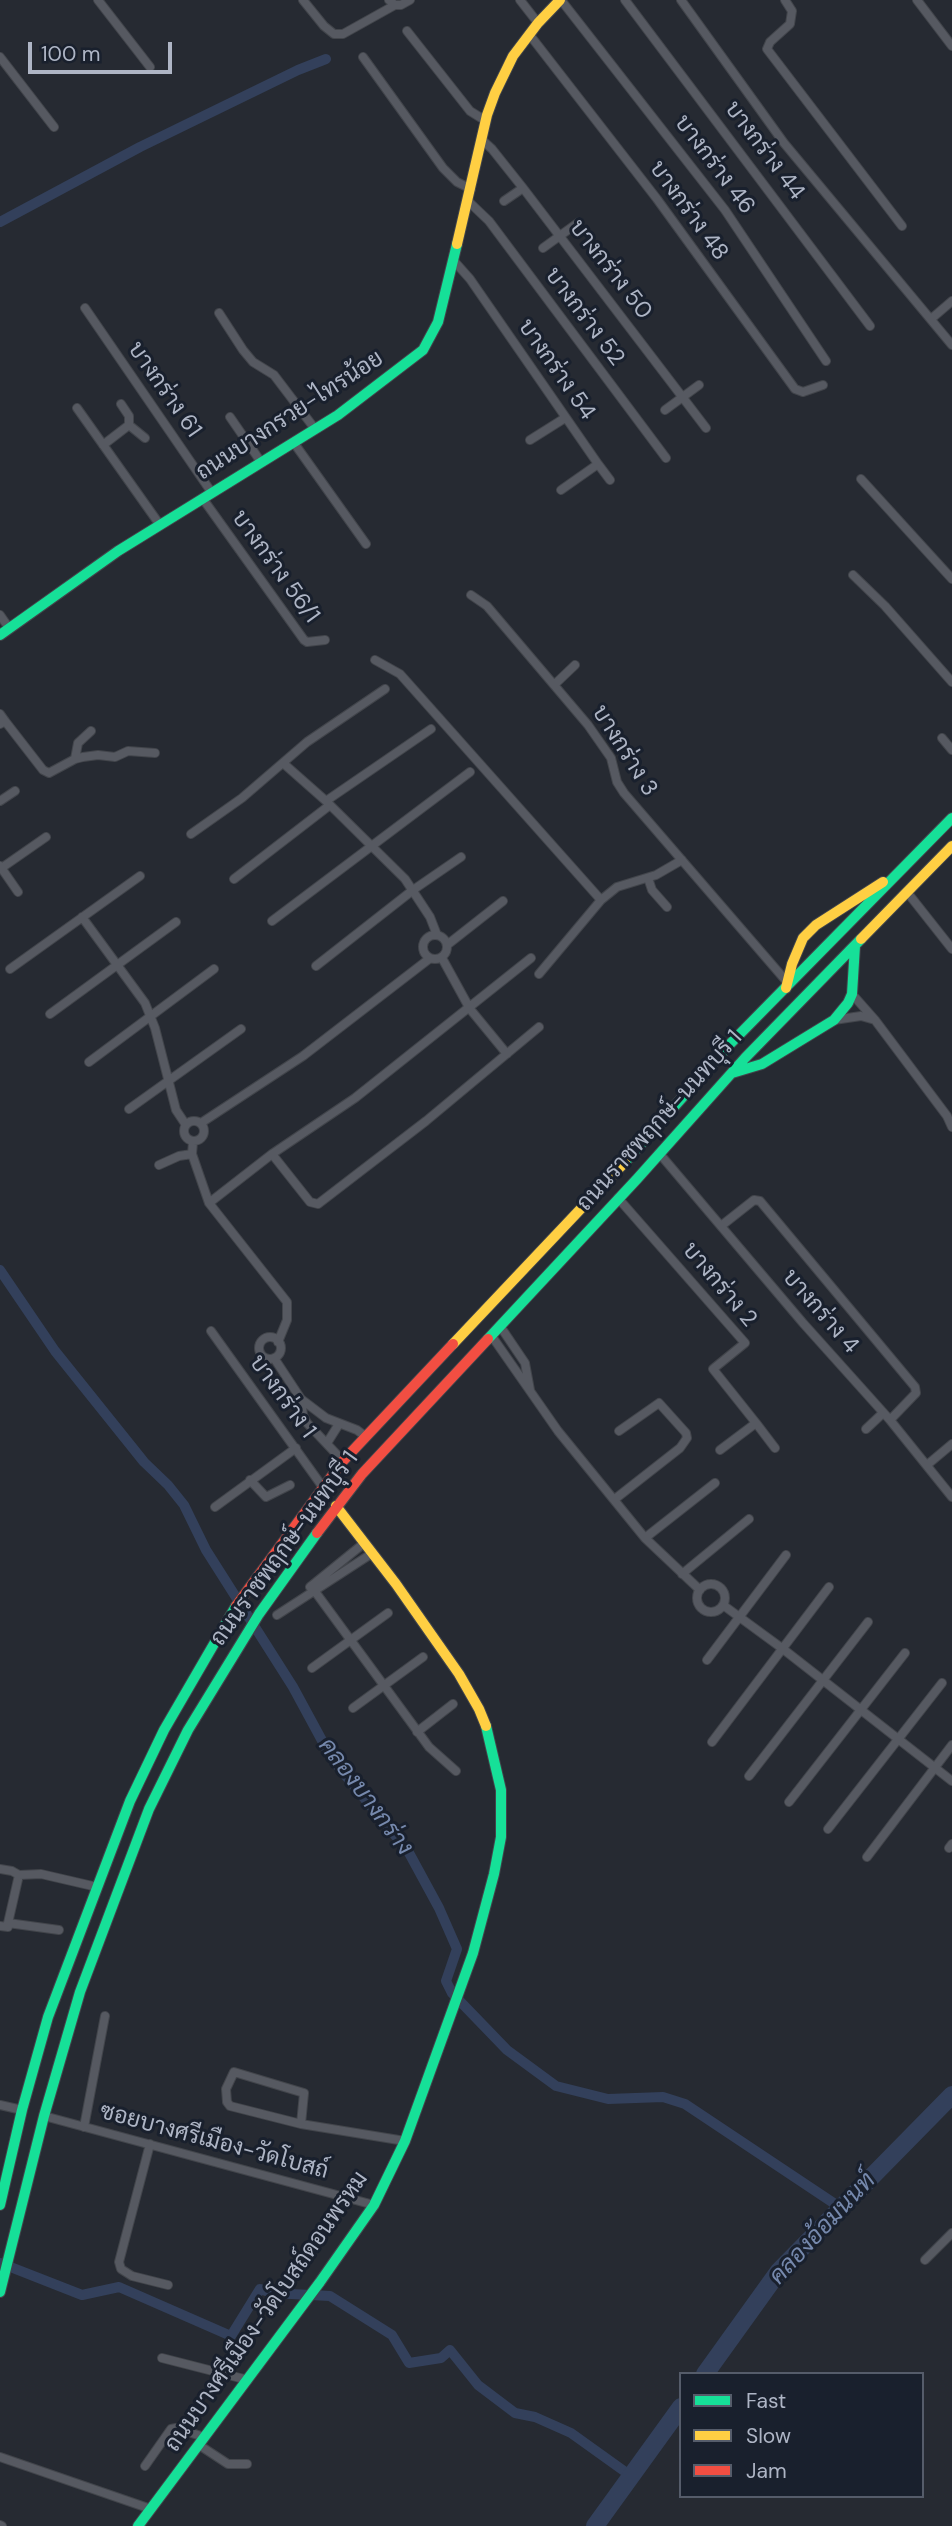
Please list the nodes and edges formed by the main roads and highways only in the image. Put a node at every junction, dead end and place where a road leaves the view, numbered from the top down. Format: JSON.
{"nodes":[{"id":1,"x":560,"y":0,"type":"edge"},
{"id":2,"x":5,"y":631,"type":"edge"},
{"id":3,"x":952,"y":818,"type":"edge"},
{"id":4,"x":951,"y":850,"type":"edge"},
{"id":5,"x":902,"y":869,"type":"junction"},
{"id":6,"x":855,"y":946,"type":"junction"},
{"id":7,"x":786,"y":985,"type":"junction"},
{"id":8,"x":730,"y":1074,"type":"junction"},
{"id":9,"x":336,"y":1506,"type":"junction"},
{"id":10,"x":0,"y":2206,"type":"edge"},
{"id":11,"x":0,"y":2292,"type":"edge"},
{"id":12,"x":138,"y":2526,"type":"edge"}],
"edges":[{"from":1,"to":2,"type":"main road","name":"ถนนบางกรวย-ไทรน้อย"},
{"from":3,"to":5,"type":"main road","name":"ถนนราชพฤกษ์-นนทบุรี 1"},
{"from":4,"to":6,"type":"main road","name":"ถนนราชพฤกษ์-นนทบุรี 1"},
{"from":5,"to":7,"type":"main road","name":"ถนนราชพฤกษ์-นนทบุรี 1"},
{"from":5,"to":7,"type":"main road"},
{"from":6,"to":8,"type":"main road","name":"ถนนราชพฤกษ์-นนทบุรี 1"},
{"from":6,"to":8,"type":"main road"},
{"from":7,"to":10,"type":"main road","name":"ถนนราชพฤกษ์-นนทบุรี 1"},
{"from":8,"to":9,"type":"main road","name":"ถนนราชพฤกษ์-นนทบุรี 1"},
{"from":9,"to":11,"type":"main road","name":"ถนนราชพฤกษ์-นนทบุรี 1"},
{"from":9,"to":12,"type":"main road","name":"ถนนบางศรีเมือง-วัดโบสถ์ดอนพรหม"}]}
